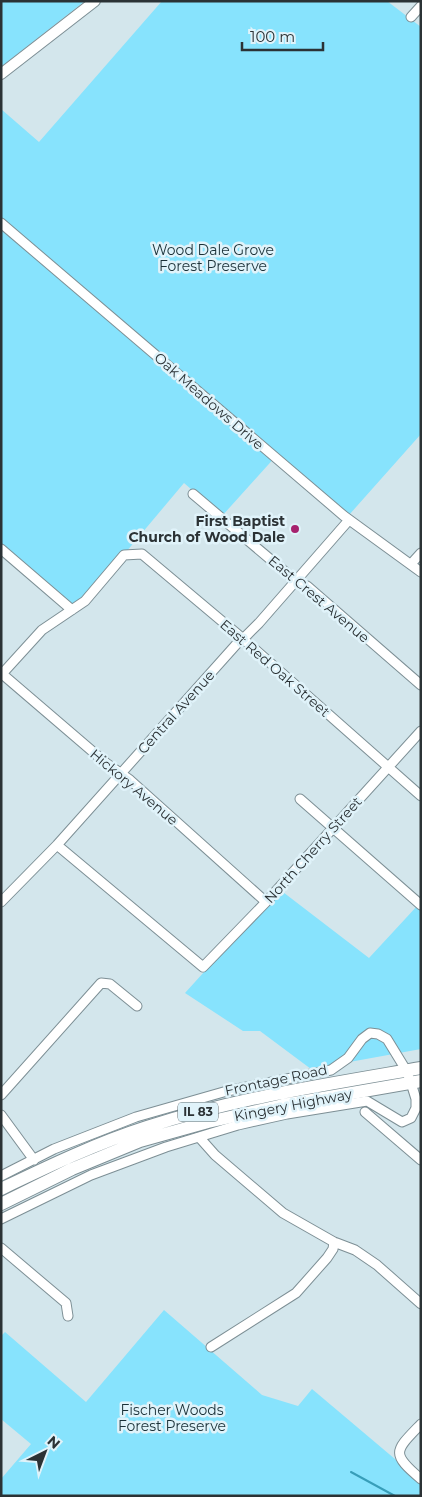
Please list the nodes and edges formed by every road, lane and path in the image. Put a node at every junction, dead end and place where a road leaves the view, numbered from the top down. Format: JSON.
{"nodes":[{"id":1,"x":95,"y":1,"type":"edge"},
{"id":2,"x":421,"y":6,"type":"edge"},
{"id":3,"x":411,"y":17,"type":"dead end"},
{"id":4,"x":1,"y":74,"type":"edge"},
{"id":5,"x":1,"y":223,"type":"edge"},
{"id":6,"x":193,"y":494,"type":"dead end"},
{"id":7,"x":349,"y":520,"type":"junction"},
{"id":8,"x":1,"y":549,"type":"edge"},
{"id":9,"x":421,"y":553,"type":"edge"},
{"id":10,"x":411,"y":564,"type":"junction"},
{"id":11,"x":421,"y":572,"type":"edge"},
{"id":12,"x":296,"y":581,"type":"junction"},
{"id":13,"x":72,"y":610,"type":"junction"},
{"id":14,"x":242,"y":638,"type":"junction"},
{"id":15,"x":2,"y":674,"type":"edge"},
{"id":16,"x":421,"y":685,"type":"edge"},
{"id":17,"x":421,"y":731,"type":"edge"},
{"id":18,"x":388,"y":767,"type":"junction"},
{"id":19,"x":120,"y":774,"type":"junction"},
{"id":20,"x":421,"y":796,"type":"edge"},
{"id":21,"x":300,"y":799,"type":"dead end"},
{"id":22,"x":333,"y":829,"type":"junction"},
{"id":23,"x":57,"y":845,"type":"junction"},
{"id":24,"x":1,"y":902,"type":"edge"},
{"id":25,"x":266,"y":902,"type":"junction"},
{"id":26,"x":421,"y":905,"type":"edge"},
{"id":27,"x":137,"y":1006,"type":"dead end"},
{"id":28,"x":421,"y":1068,"type":"edge"},
{"id":29,"x":406,"y":1070,"type":"junction"},
{"id":30,"x":416,"y":1082,"type":"edge"},
{"id":31,"x":1,"y":1095,"type":"edge"},
{"id":32,"x":365,"y":1112,"type":"dead end"},
{"id":33,"x":1,"y":1115,"type":"edge"},
{"id":34,"x":198,"y":1137,"type":"junction"},
{"id":35,"x":34,"y":1160,"type":"junction"},
{"id":36,"x":421,"y":1160,"type":"edge"},
{"id":37,"x":1,"y":1176,"type":"edge"},
{"id":38,"x":1,"y":1189,"type":"edge"},
{"id":39,"x":1,"y":1204,"type":"edge"},
{"id":40,"x":1,"y":1219,"type":"edge"},
{"id":41,"x":334,"y":1242,"type":"junction"},
{"id":42,"x":1,"y":1248,"type":"edge"},
{"id":43,"x":421,"y":1304,"type":"edge"},
{"id":44,"x":68,"y":1316,"type":"dead end"},
{"id":45,"x":211,"y":1347,"type":"dead end"},
{"id":46,"x":421,"y":1424,"type":"edge"},
{"id":47,"x":421,"y":1479,"type":"edge"}],
"edges":[{"from":1,"to":4,"type":"main road"},
{"from":2,"to":3,"type":"street"},
{"from":5,"to":7,"type":"street","name":"Oak Meadows Drive"},
{"from":6,"to":12,"type":"street","name":"East Crest Avenue"},
{"from":7,"to":10,"type":"street","name":"Oak Meadows Drive"},
{"from":7,"to":12,"type":"street","name":"Central Avenue"},
{"from":8,"to":13,"type":"street"},
{"from":9,"to":10,"type":"street"},
{"from":10,"to":11,"type":"street","name":"Oak Meadows Drive"},
{"from":12,"to":14,"type":"street","name":"Central Avenue"},
{"from":12,"to":16,"type":"street","name":"East Crest Avenue"},
{"from":13,"to":14,"type":"street","name":"East Red Oak Street"},
{"from":13,"to":15,"type":"street"},
{"from":14,"to":18,"type":"street","name":"East Red Oak Street"},
{"from":14,"to":19,"type":"street","name":"Central Avenue"},
{"from":15,"to":19,"type":"street","name":"Hickory Avenue"},
{"from":17,"to":18,"type":"street","name":"North Cherry Street"},
{"from":18,"to":20,"type":"street","name":"East Red Oak Street"},
{"from":18,"to":22,"type":"street","name":"North Cherry Street"},
{"from":19,"to":23,"type":"street","name":"Central Avenue"},
{"from":19,"to":25,"type":"street","name":"Hickory Avenue"},
{"from":21,"to":22,"type":"street"},
{"from":22,"to":25,"type":"street","name":"North Cherry Street"},
{"from":22,"to":26,"type":"street"},
{"from":23,"to":24,"type":"street","name":"Central Avenue"},
{"from":23,"to":25,"type":"street","name":"North Cherry Street"},
{"from":27,"to":31,"type":"street"},
{"from":28,"to":29,"type":"highway","name":"Kingery Highway","number":"IL 83"},
{"from":29,"to":30,"type":"street","name":"Frontage Road"},
{"from":29,"to":35,"type":"street","name":"Frontage Road"},
{"from":29,"to":38,"type":"highway","name":"Kingery Highway","number":"IL 83"},
{"from":30,"to":34,"type":"street","name":"Frontage Road"},
{"from":30,"to":39,"type":"highway","name":"Kingery Highway","number":"IL 83"},
{"from":32,"to":36,"type":"street"},
{"from":33,"to":35,"type":"street"},
{"from":34,"to":40,"type":"street","name":"Frontage Road"},
{"from":34,"to":41,"type":"street"},
{"from":35,"to":37,"type":"street","name":"Frontage Road"},
{"from":41,"to":43,"type":"street"},
{"from":41,"to":45,"type":"street"},
{"from":42,"to":44,"type":"street"},
{"from":46,"to":47,"type":"street"}]}
